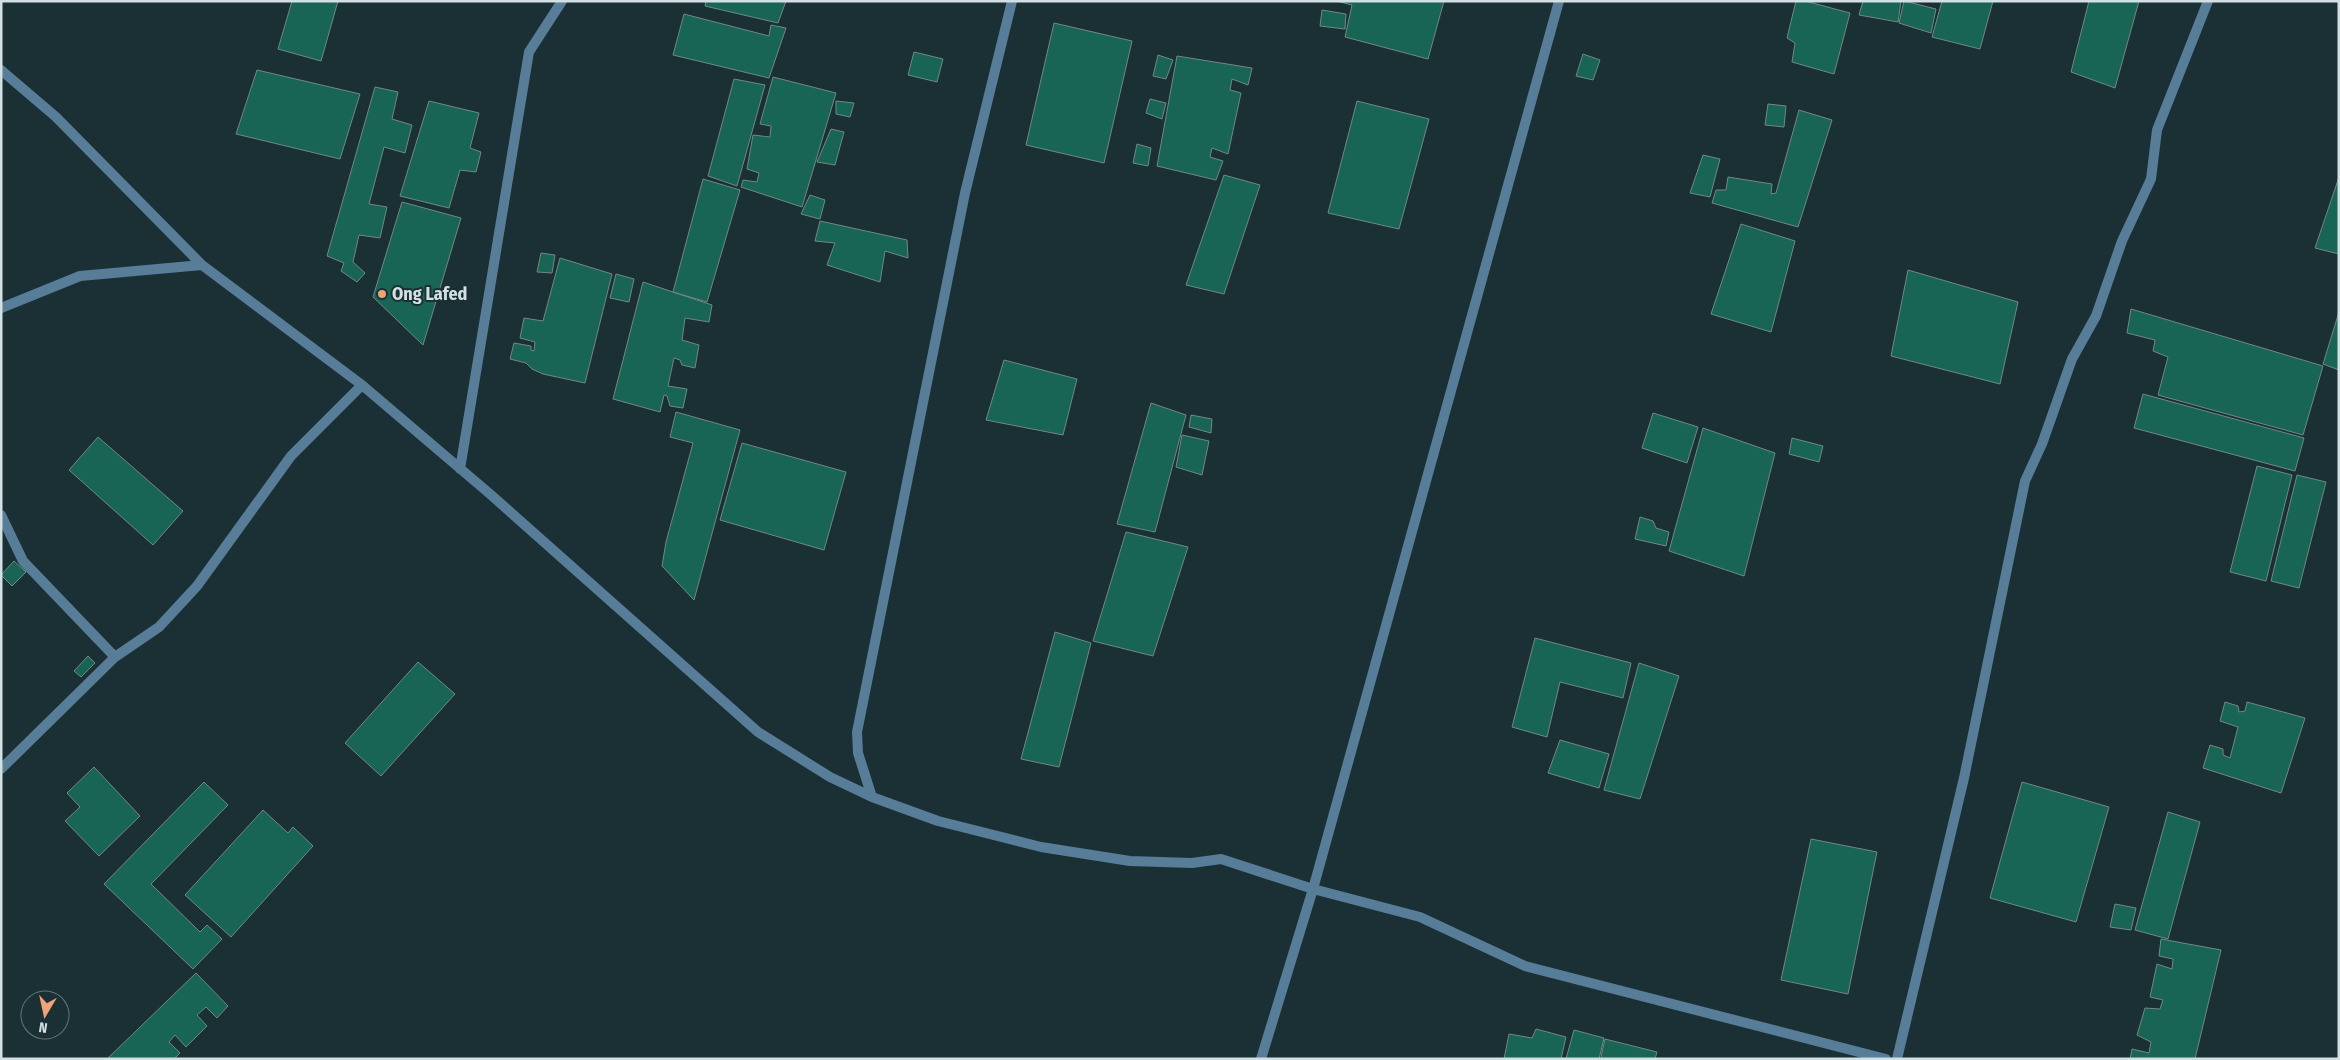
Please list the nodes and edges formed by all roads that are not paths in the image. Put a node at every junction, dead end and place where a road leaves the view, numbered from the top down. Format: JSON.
{"nodes":[{"id":1,"x":562,"y":1,"type":"edge"},
{"id":2,"x":1012,"y":1,"type":"edge"},
{"id":3,"x":1559,"y":1,"type":"edge"},
{"id":4,"x":2208,"y":1,"type":"edge"},
{"id":5,"x":1,"y":70,"type":"edge"},
{"id":6,"x":202,"y":265,"type":"junction"},
{"id":7,"x":1,"y":308,"type":"edge"},
{"id":8,"x":362,"y":385,"type":"junction"},
{"id":9,"x":460,"y":469,"type":"junction"},
{"id":10,"x":1,"y":515,"type":"edge"},
{"id":11,"x":115,"y":657,"type":"junction"},
{"id":12,"x":1,"y":769,"type":"edge"},
{"id":13,"x":872,"y":797,"type":"junction"},
{"id":14,"x":1313,"y":888,"type":"junction"},
{"id":15,"x":1261,"y":1059,"type":"edge"},
{"id":16,"x":1886,"y":1059,"type":"edge"},
{"id":17,"x":1898,"y":1059,"type":"edge"}],
"edges":[{"from":1,"to":9,"type":"street"},
{"from":2,"to":13,"type":"street"},
{"from":3,"to":14,"type":"street"},
{"from":4,"to":17,"type":"street"},
{"from":5,"to":6,"type":"street"},
{"from":6,"to":7,"type":"street"},
{"from":6,"to":8,"type":"street"},
{"from":8,"to":9,"type":"street"},
{"from":8,"to":11,"type":"street"},
{"from":9,"to":13,"type":"street"},
{"from":10,"to":11,"type":"street"},
{"from":11,"to":12,"type":"street"},
{"from":13,"to":14,"type":"street"},
{"from":14,"to":15,"type":"street"},
{"from":14,"to":16,"type":"street"}]}
